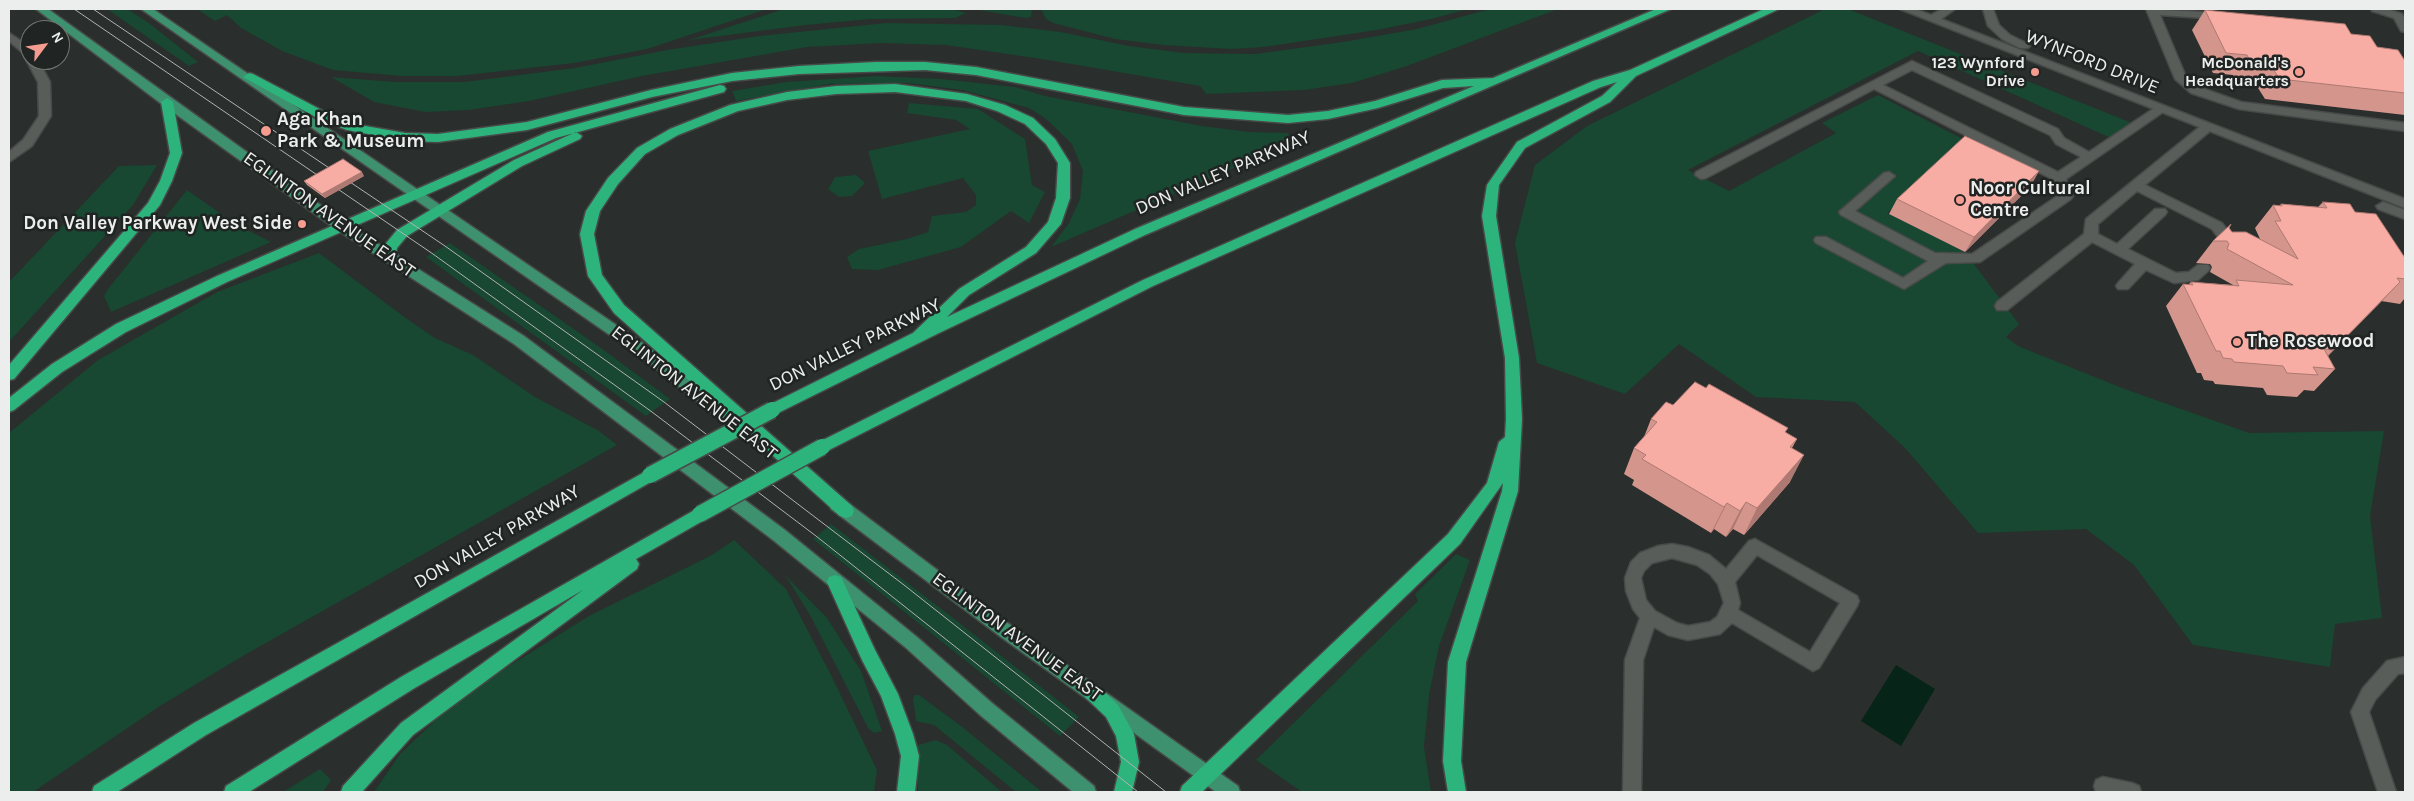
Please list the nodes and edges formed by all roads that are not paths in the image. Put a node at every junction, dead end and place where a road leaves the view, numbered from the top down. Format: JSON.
{"nodes":[{"id":1,"x":41,"y":9,"type":"edge"},
{"id":2,"x":146,"y":9,"type":"edge"},
{"id":3,"x":1665,"y":9,"type":"edge"},
{"id":4,"x":1773,"y":9,"type":"edge"},
{"id":5,"x":1906,"y":9,"type":"edge"},
{"id":6,"x":1950,"y":9,"type":"edge"},
{"id":7,"x":1988,"y":9,"type":"edge"},
{"id":8,"x":2376,"y":9,"type":"edge"},
{"id":9,"x":2153,"y":10,"type":"edge"},
{"id":10,"x":1927,"y":17,"type":"junction"},
{"id":11,"x":2230,"y":17,"type":"edge"},
{"id":12,"x":2405,"y":30,"type":"edge"},
{"id":13,"x":9,"y":36,"type":"edge"},
{"id":14,"x":20,"y":45,"type":"edge"},
{"id":15,"x":37,"y":70,"type":"edge"},
{"id":16,"x":799,"y":70,"type":"junction"},
{"id":17,"x":1634,"y":73,"type":"junction"},
{"id":18,"x":249,"y":77,"type":"junction"},
{"id":19,"x":1497,"y":81,"type":"junction"},
{"id":20,"x":1875,"y":85,"type":"junction"},
{"id":21,"x":167,"y":102,"type":"junction"},
{"id":22,"x":2143,"y":102,"type":"junction"},
{"id":23,"x":2160,"y":110,"type":"junction"},
{"id":24,"x":623,"y":114,"type":"junction"},
{"id":25,"x":2405,"y":127,"type":"edge"},
{"id":26,"x":2206,"y":128,"type":"junction"},
{"id":27,"x":2241,"y":141,"type":"junction"},
{"id":28,"x":2090,"y":157,"type":"junction"},
{"id":29,"x":9,"y":158,"type":"edge"},
{"id":30,"x":1701,"y":175,"type":"dead end"},
{"id":31,"x":1889,"y":176,"type":"dead end"},
{"id":32,"x":2059,"y":178,"type":"junction"},
{"id":33,"x":2136,"y":186,"type":"junction"},
{"id":34,"x":415,"y":194,"type":"junction"},
{"id":35,"x":2405,"y":204,"type":"edge"},
{"id":36,"x":437,"y":210,"type":"junction"},
{"id":37,"x":2160,"y":212,"type":"dead end"},
{"id":38,"x":2405,"y":215,"type":"edge"},
{"id":39,"x":342,"y":227,"type":"junction"},
{"id":40,"x":2091,"y":236,"type":"junction"},
{"id":41,"x":1821,"y":240,"type":"dead end"},
{"id":42,"x":2119,"y":250,"type":"junction"},
{"id":43,"x":2222,"y":250,"type":"edge"},
{"id":44,"x":1942,"y":258,"type":"junction"},
{"id":45,"x":2144,"y":263,"type":"junction"},
{"id":46,"x":398,"y":264,"type":"junction"},
{"id":47,"x":2203,"y":268,"type":"dead end"},
{"id":48,"x":2123,"y":286,"type":"dead end"},
{"id":49,"x":2002,"y":306,"type":"dead end"},
{"id":50,"x":918,"y":337,"type":"junction"},
{"id":51,"x":9,"y":376,"type":"edge"},
{"id":52,"x":9,"y":406,"type":"edge"},
{"id":53,"x":1514,"y":419,"type":"junction"},
{"id":54,"x":846,"y":511,"type":"junction"},
{"id":55,"x":700,"y":514,"type":"junction"},
{"id":56,"x":1726,"y":581,"type":"junction"},
{"id":57,"x":835,"y":582,"type":"junction"},
{"id":58,"x":1729,"y":613,"type":"junction"},
{"id":59,"x":1649,"y":616,"type":"junction"},
{"id":60,"x":2405,"y":665,"type":"edge"},
{"id":61,"x":1092,"y":692,"type":"junction"},
{"id":62,"x":1207,"y":774,"type":"junction"},
{"id":63,"x":2103,"y":786,"type":"dead end"},
{"id":64,"x":101,"y":792,"type":"edge"},
{"id":65,"x":233,"y":792,"type":"edge"},
{"id":66,"x":350,"y":792,"type":"edge"},
{"id":67,"x":906,"y":792,"type":"edge"},
{"id":68,"x":1088,"y":792,"type":"edge"},
{"id":69,"x":1123,"y":792,"type":"edge"},
{"id":70,"x":1188,"y":792,"type":"edge"},
{"id":71,"x":1231,"y":792,"type":"edge"},
{"id":72,"x":1457,"y":792,"type":"edge"},
{"id":73,"x":1632,"y":792,"type":"edge"},
{"id":74,"x":2132,"y":792,"type":"edge"},
{"id":75,"x":2387,"y":792,"type":"edge"}],
"edges":[{"from":1,"to":21,"type":"main road","name":"EGLINTON AVENUE EAST"},
{"from":2,"to":18,"type":"main road","name":"EGLINTON AVENUE EAST"},
{"from":3,"to":19,"type":"highway","name":"DON VALLEY PARKWAY"},
{"from":4,"to":17,"type":"highway"},
{"from":5,"to":10,"type":"street","name":"WYNFORD DRIVE"},
{"from":6,"to":10,"type":"street"},
{"from":7,"to":22,"type":"street"},
{"from":8,"to":12,"type":"street"},
{"from":9,"to":11,"type":"street"},
{"from":9,"to":25,"type":"street"},
{"from":10,"to":22,"type":"street","name":"WYNFORD DRIVE"},
{"from":13,"to":14,"type":"street"},
{"from":15,"to":29,"type":"street"},
{"from":16,"to":18,"type":"highway"},
{"from":16,"to":19,"type":"highway"},
{"from":16,"to":24,"type":"highway"},
{"from":17,"to":53,"type":"highway"},
{"from":17,"to":55,"type":"highway","bridge":true},
{"from":18,"to":34,"type":"main road","name":"EGLINTON AVENUE EAST"},
{"from":19,"to":50,"type":"highway","name":"DON VALLEY PARKWAY"},
{"from":20,"to":28,"type":"street"},
{"from":20,"to":30,"type":"street"},
{"from":20,"to":32,"type":"street"},
{"from":21,"to":39,"type":"main road","name":"EGLINTON AVENUE EAST"},
{"from":21,"to":51,"type":"highway"},
{"from":22,"to":23,"type":"street","name":"WYNFORD DRIVE"},
{"from":23,"to":26,"type":"street","name":"WYNFORD DRIVE"},
{"from":23,"to":28,"type":"street"},
{"from":24,"to":34,"type":"highway"},
{"from":24,"to":36,"type":"highway"},
{"from":26,"to":27,"type":"street","name":"WYNFORD DRIVE"},
{"from":26,"to":33,"type":"street"},
{"from":27,"to":35,"type":"street","name":"WYNFORD DRIVE"},
{"from":27,"to":38,"type":"street"},
{"from":28,"to":32,"type":"street"},
{"from":31,"to":44,"type":"street"},
{"from":32,"to":44,"type":"street"},
{"from":33,"to":40,"type":"street"},
{"from":33,"to":43,"type":"street"},
{"from":34,"to":36,"type":"main road","name":"EGLINTON AVENUE EAST"},
{"from":34,"to":39,"type":"highway"},
{"from":36,"to":46,"type":"highway"},
{"from":36,"to":54,"type":"main road","name":"EGLINTON AVENUE EAST"},
{"from":37,"to":42,"type":"street"},
{"from":39,"to":46,"type":"main road","name":"EGLINTON AVENUE EAST"},
{"from":39,"to":52,"type":"highway"},
{"from":40,"to":42,"type":"street"},
{"from":40,"to":49,"type":"street"},
{"from":41,"to":44,"type":"street"},
{"from":42,"to":45,"type":"street"},
{"from":45,"to":47,"type":"street"},
{"from":45,"to":48,"type":"street"},
{"from":46,"to":57,"type":"main road","name":"EGLINTON AVENUE EAST"},
{"from":50,"to":54,"type":"highway"},
{"from":50,"to":64,"type":"highway","name":"DON VALLEY PARKWAY","bridge":true},
{"from":53,"to":62,"type":"highway"},
{"from":53,"to":72,"type":"highway"},
{"from":54,"to":61,"type":"main road","name":"EGLINTON AVENUE EAST"},
{"from":55,"to":65,"type":"highway"},
{"from":55,"to":66,"type":"highway"},
{"from":56,"to":58,"type":"street"},
{"from":56,"to":58,"type":"street"},
{"from":56,"to":59,"type":"street"},
{"from":57,"to":67,"type":"highway"},
{"from":57,"to":68,"type":"main road","name":"EGLINTON AVENUE EAST"},
{"from":58,"to":59,"type":"street"},
{"from":59,"to":73,"type":"street"},
{"from":60,"to":75,"type":"street"},
{"from":61,"to":62,"type":"main road","name":"EGLINTON AVENUE EAST"},
{"from":61,"to":69,"type":"highway"},
{"from":62,"to":70,"type":"highway"},
{"from":62,"to":71,"type":"main road","name":"EGLINTON AVENUE EAST"},
{"from":63,"to":74,"type":"street"}]}
